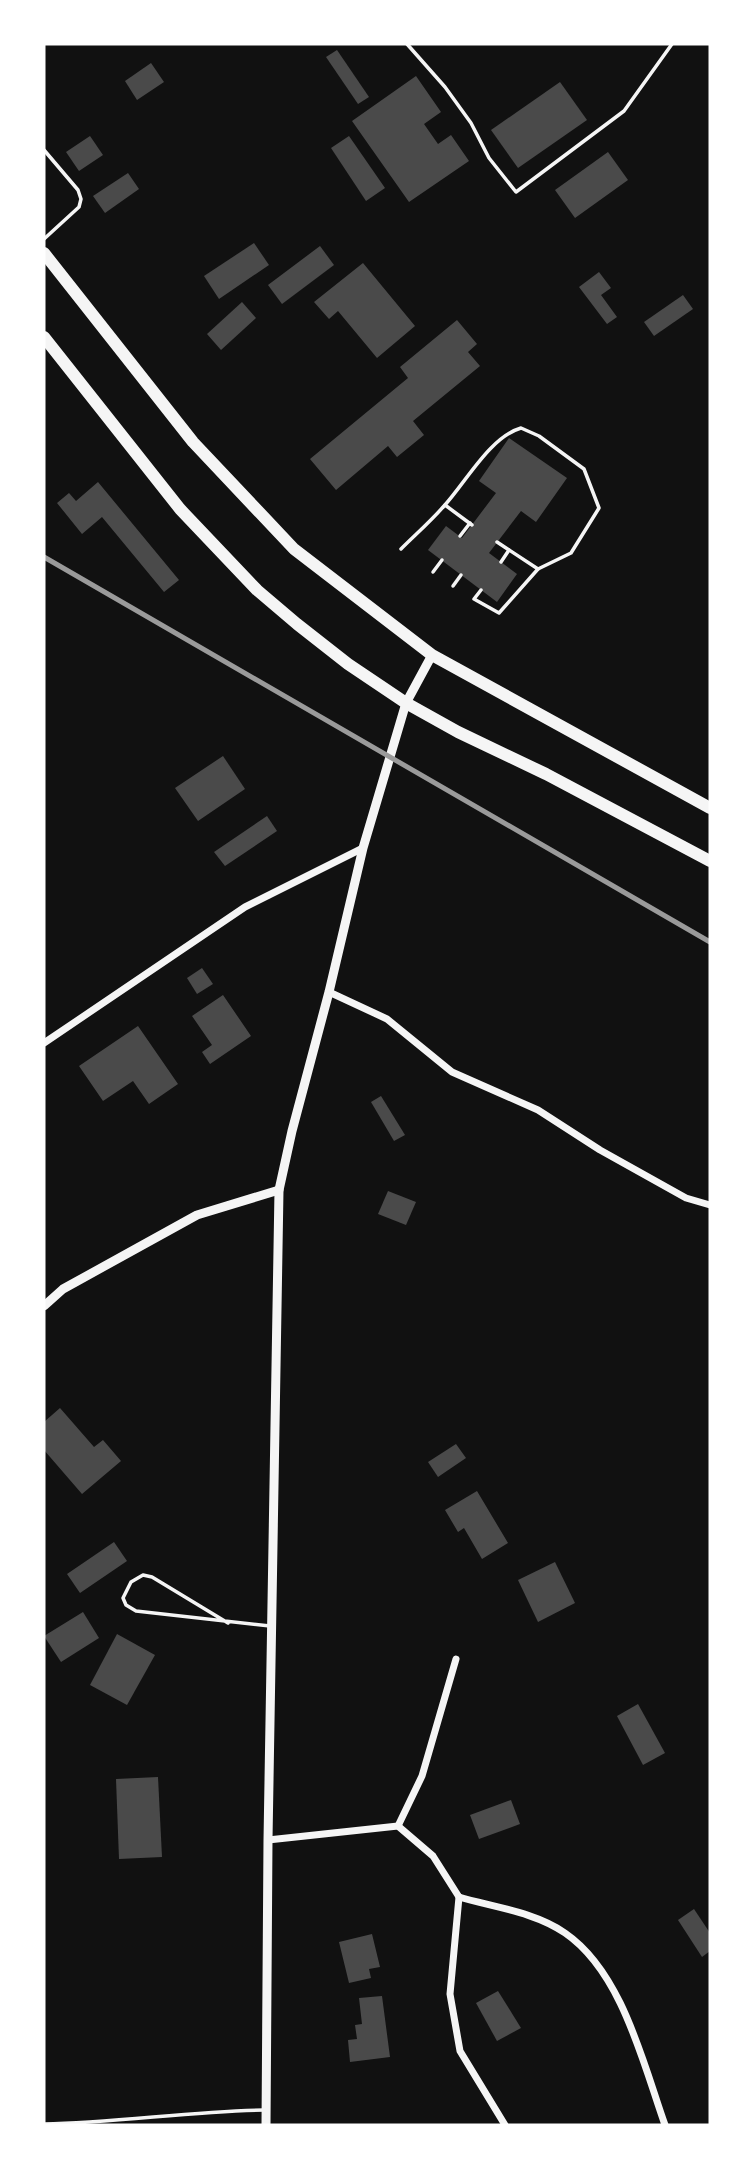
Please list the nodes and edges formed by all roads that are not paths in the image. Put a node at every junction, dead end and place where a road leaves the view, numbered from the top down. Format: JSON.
{"nodes":[{"id":1,"x":407,"y":44,"type":"edge"},
{"id":2,"x":672,"y":44,"type":"edge"},
{"id":3,"x":44,"y":150,"type":"edge"},
{"id":4,"x":44,"y":239,"type":"edge"},
{"id":5,"x":44,"y":253,"type":"edge"},
{"id":6,"x":44,"y":337,"type":"edge"},
{"id":7,"x":445,"y":505,"type":"junction"},
{"id":8,"x":460,"y":536,"type":"dead end"},
{"id":9,"x":497,"y":542,"type":"dead end"},
{"id":10,"x":401,"y":549,"type":"dead end"},
{"id":11,"x":509,"y":550,"type":"junction"},
{"id":12,"x":442,"y":560,"type":"dead end"},
{"id":13,"x":501,"y":562,"type":"dead end"},
{"id":14,"x":538,"y":569,"type":"junction"},
{"id":15,"x":433,"y":572,"type":"dead end"},
{"id":16,"x":461,"y":575,"type":"dead end"},
{"id":17,"x":453,"y":586,"type":"dead end"},
{"id":18,"x":481,"y":590,"type":"dead end"},
{"id":19,"x":432,"y":655,"type":"junction"},
{"id":20,"x":406,"y":702,"type":"junction"},
{"id":21,"x":710,"y":808,"type":"edge"},
{"id":22,"x":363,"y":848,"type":"junction"},
{"id":23,"x":710,"y":861,"type":"edge"},
{"id":24,"x":329,"y":992,"type":"junction"},
{"id":25,"x":44,"y":1044,"type":"edge"},
{"id":26,"x":279,"y":1190,"type":"junction"},
{"id":27,"x":710,"y":1205,"type":"edge"},
{"id":28,"x":44,"y":1306,"type":"edge"},
{"id":29,"x":228,"y":1623,"type":"junction"},
{"id":30,"x":272,"y":1626,"type":"junction"},
{"id":31,"x":456,"y":1659,"type":"dead end"},
{"id":32,"x":398,"y":1825,"type":"junction"},
{"id":33,"x":268,"y":1840,"type":"junction"},
{"id":34,"x":459,"y":1897,"type":"junction"},
{"id":35,"x":266,"y":2110,"type":"junction"},
{"id":36,"x":44,"y":2124,"type":"edge"},
{"id":37,"x":266,"y":2125,"type":"edge"},
{"id":38,"x":505,"y":2125,"type":"edge"},
{"id":39,"x":665,"y":2125,"type":"edge"}],
"edges":[{"from":1,"to":2,"type":"lane"},
{"from":3,"to":4,"type":"lane"},
{"from":5,"to":19,"type":"main road"},
{"from":6,"to":20,"type":"main road"},
{"from":7,"to":8,"type":"lane"},
{"from":7,"to":10,"type":"lane"},
{"from":7,"to":14,"type":"lane"},
{"from":9,"to":11,"type":"lane"},
{"from":11,"to":13,"type":"lane"},
{"from":11,"to":14,"type":"lane"},
{"from":12,"to":15,"type":"lane"},
{"from":14,"to":18,"type":"lane"},
{"from":16,"to":17,"type":"lane"},
{"from":19,"to":20,"type":"street"},
{"from":19,"to":21,"type":"main road"},
{"from":20,"to":22,"type":"street"},
{"from":20,"to":23,"type":"main road"},
{"from":22,"to":24,"type":"street"},
{"from":22,"to":25,"type":"street"},
{"from":24,"to":26,"type":"street"},
{"from":24,"to":27,"type":"street"},
{"from":26,"to":28,"type":"street"},
{"from":26,"to":30,"type":"street"},
{"from":29,"to":29,"type":"lane"},
{"from":29,"to":30,"type":"lane"},
{"from":30,"to":33,"type":"street"},
{"from":31,"to":32,"type":"street"},
{"from":32,"to":33,"type":"street"},
{"from":32,"to":34,"type":"street"},
{"from":33,"to":35,"type":"street"},
{"from":34,"to":38,"type":"street"},
{"from":34,"to":39,"type":"street"},
{"from":35,"to":36,"type":"lane"},
{"from":35,"to":37,"type":"street"}]}
